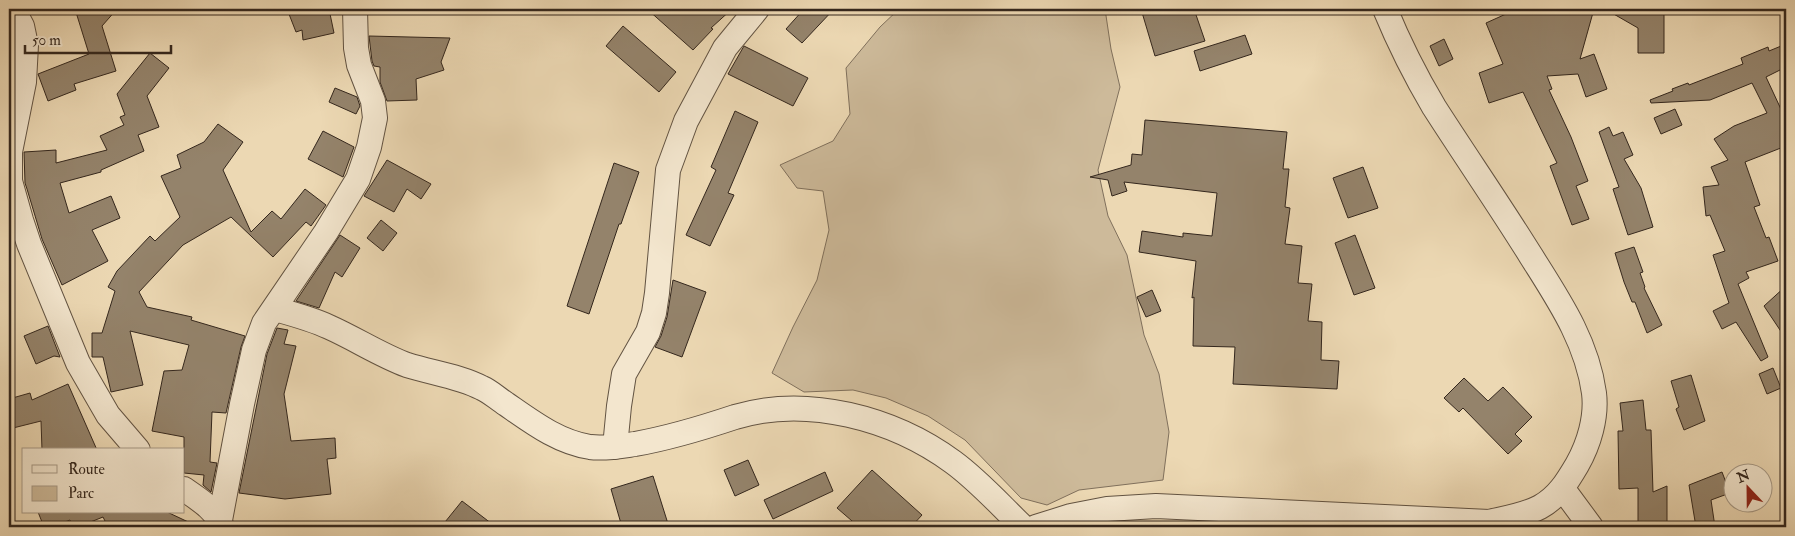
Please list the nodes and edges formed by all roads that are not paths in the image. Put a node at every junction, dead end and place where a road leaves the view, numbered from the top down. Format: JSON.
{"nodes":[{"id":1,"x":13,"y":9,"type":"edge"},
{"id":2,"x":355,"y":9,"type":"edge"},
{"id":3,"x":757,"y":9,"type":"edge"},
{"id":4,"x":1385,"y":9,"type":"edge"},
{"id":5,"x":19,"y":245,"type":"edge"},
{"id":6,"x":274,"y":309,"type":"junction"},
{"id":7,"x":615,"y":447,"type":"junction"},
{"id":8,"x":136,"y":448,"type":"edge"},
{"id":9,"x":1563,"y":489,"type":"junction"},
{"id":10,"x":185,"y":490,"type":"edge"},
{"id":11,"x":221,"y":524,"type":"edge"},
{"id":12,"x":1022,"y":527,"type":"edge"},
{"id":13,"x":1036,"y":527,"type":"edge"},
{"id":14,"x":1591,"y":527,"type":"edge"}],
"edges":[{"from":1,"to":5,"type":"street"},
{"from":2,"to":6,"type":"street"},
{"from":3,"to":7,"type":"street"},
{"from":4,"to":9,"type":"street"},
{"from":5,"to":8,"type":"street"},
{"from":6,"to":7,"type":"street"},
{"from":6,"to":11,"type":"street"},
{"from":7,"to":12,"type":"street"},
{"from":9,"to":13,"type":"street"},
{"from":9,"to":14,"type":"street"},
{"from":10,"to":11,"type":"street"}]}
